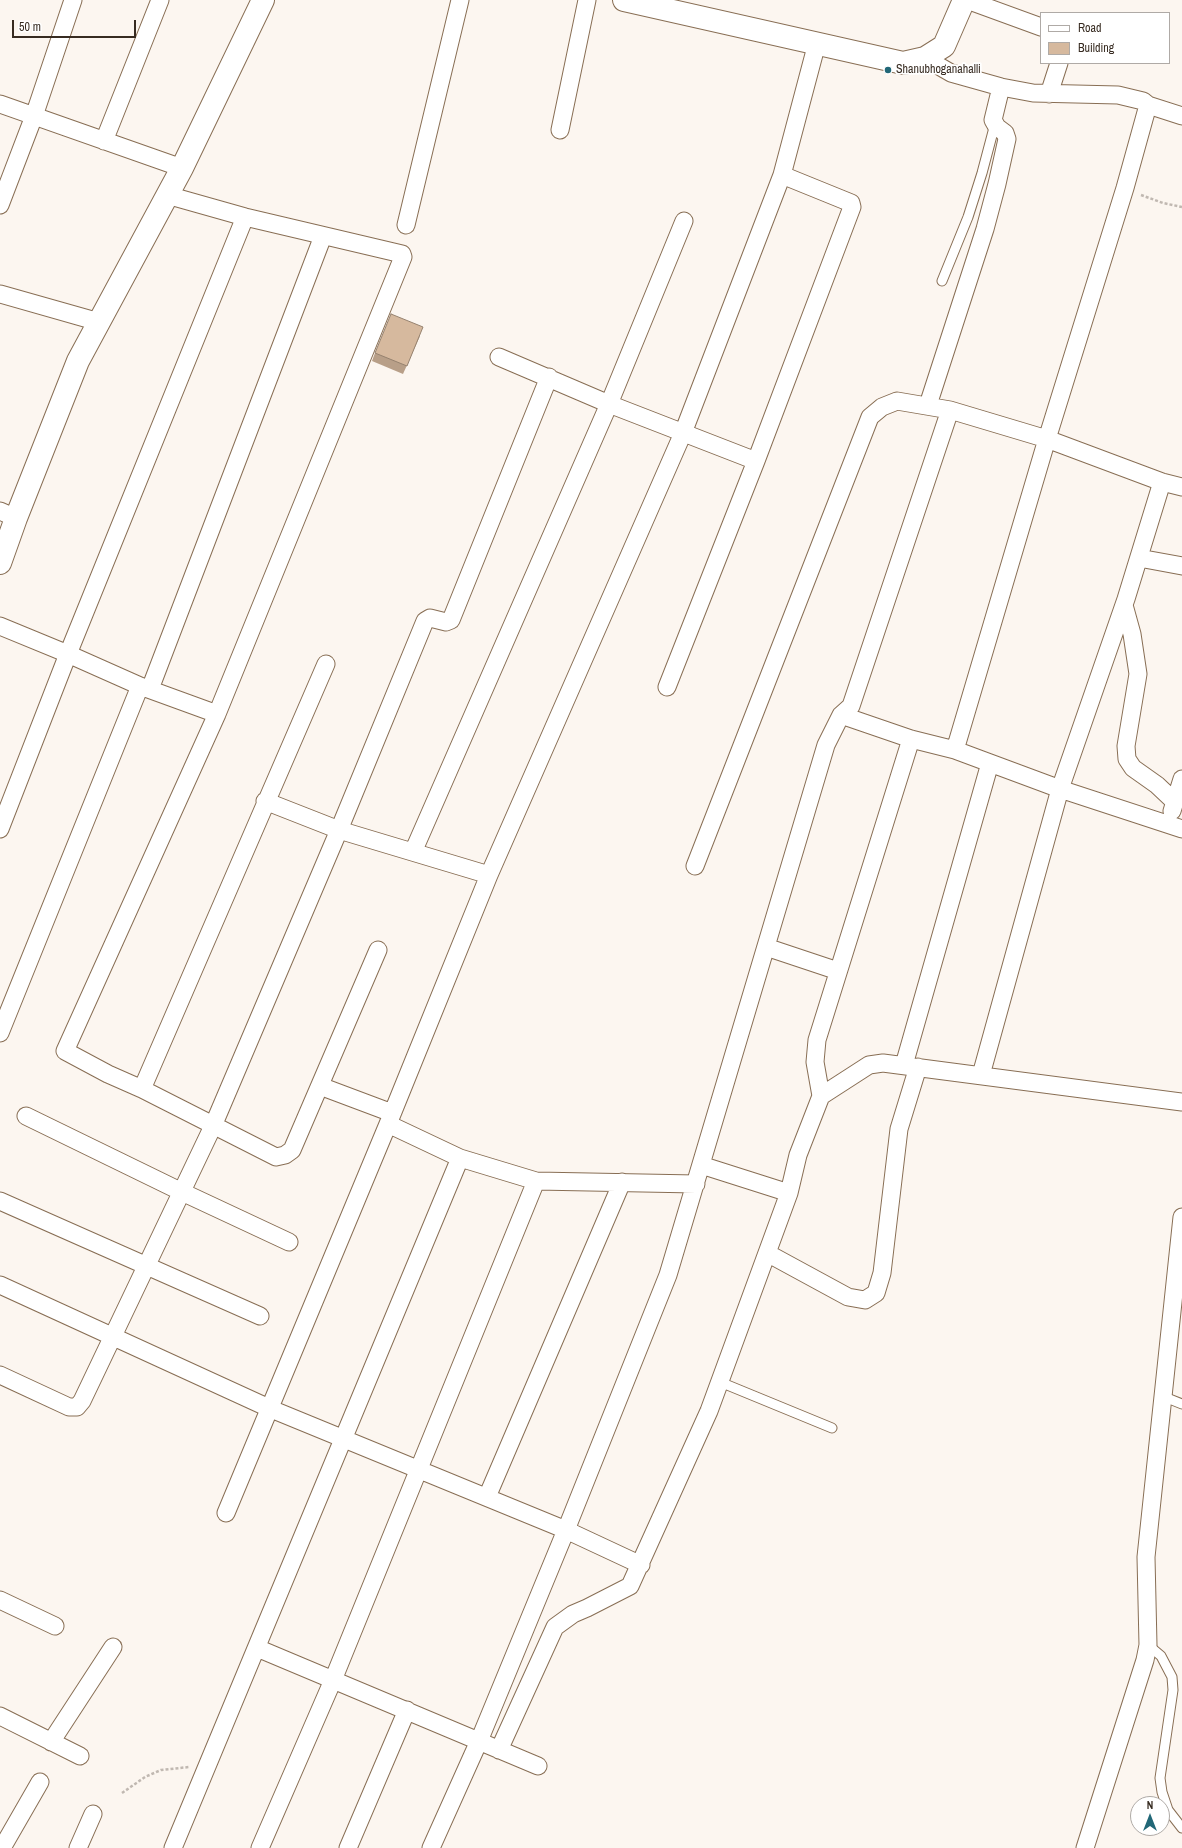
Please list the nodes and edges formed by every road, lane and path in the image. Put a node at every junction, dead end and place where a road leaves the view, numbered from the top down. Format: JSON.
{"nodes":[{"id":1,"x":73,"y":0,"type":"edge"},
{"id":2,"x":160,"y":0,"type":"edge"},
{"id":3,"x":262,"y":0,"type":"edge"},
{"id":4,"x":460,"y":0,"type":"edge"},
{"id":5,"x":587,"y":0,"type":"edge"},
{"id":6,"x":627,"y":0,"type":"edge"},
{"id":7,"x":964,"y":0,"type":"edge"},
{"id":8,"x":967,"y":0,"type":"edge"},
{"id":9,"x":1040,"y":27,"type":"edge"},
{"id":10,"x":817,"y":43,"type":"junction"},
{"id":11,"x":925,"y":58,"type":"junction"},
{"id":12,"x":1059,"y":64,"type":"edge"},
{"id":13,"x":1001,"y":87,"type":"junction"},
{"id":14,"x":1048,"y":94,"type":"junction"},
{"id":15,"x":0,"y":104,"type":"edge"},
{"id":16,"x":1148,"y":106,"type":"junction"},
{"id":17,"x":34,"y":116,"type":"junction"},
{"id":18,"x":1182,"y":116,"type":"edge"},
{"id":19,"x":995,"y":124,"type":"junction"},
{"id":20,"x":560,"y":130,"type":"dead end"},
{"id":21,"x":104,"y":141,"type":"junction"},
{"id":22,"x":182,"y":168,"type":"junction"},
{"id":23,"x":782,"y":175,"type":"junction"},
{"id":24,"x":1125,"y":188,"type":"junction"},
{"id":25,"x":166,"y":195,"type":"junction"},
{"id":26,"x":0,"y":205,"type":"edge"},
{"id":27,"x":1182,"y":207,"type":"edge"},
{"id":28,"x":245,"y":217,"type":"junction"},
{"id":29,"x":684,"y":221,"type":"dead end"},
{"id":30,"x":406,"y":225,"type":"dead end"},
{"id":31,"x":323,"y":236,"type":"junction"},
{"id":32,"x":942,"y":282,"type":"dead end"},
{"id":33,"x":0,"y":294,"type":"edge"},
{"id":34,"x":99,"y":322,"type":"junction"},
{"id":35,"x":499,"y":357,"type":"dead end"},
{"id":36,"x":549,"y":377,"type":"junction"},
{"id":37,"x":609,"y":404,"type":"junction"},
{"id":38,"x":928,"y":405,"type":"junction"},
{"id":39,"x":950,"y":410,"type":"junction"},
{"id":40,"x":683,"y":432,"type":"junction"},
{"id":41,"x":1048,"y":439,"type":"junction"},
{"id":42,"x":756,"y":461,"type":"junction"},
{"id":43,"x":1162,"y":482,"type":"junction"},
{"id":44,"x":1182,"y":487,"type":"edge"},
{"id":45,"x":8,"y":515,"type":"edge"},
{"id":46,"x":1139,"y":558,"type":"junction"},
{"id":47,"x":0,"y":564,"type":"edge"},
{"id":48,"x":1182,"y":566,"type":"edge"},
{"id":49,"x":1124,"y":605,"type":"junction"},
{"id":50,"x":0,"y":626,"type":"edge"},
{"id":51,"x":68,"y":654,"type":"junction"},
{"id":52,"x":326,"y":664,"type":"dead end"},
{"id":53,"x":667,"y":687,"type":"dead end"},
{"id":54,"x":145,"y":688,"type":"junction"},
{"id":55,"x":217,"y":714,"type":"junction"},
{"id":56,"x":841,"y":715,"type":"junction"},
{"id":57,"x":911,"y":738,"type":"junction"},
{"id":58,"x":955,"y":750,"type":"junction"},
{"id":59,"x":990,"y":763,"type":"junction"},
{"id":60,"x":1182,"y":779,"type":"edge"},
{"id":61,"x":1060,"y":789,"type":"junction"},
{"id":62,"x":265,"y":801,"type":"junction"},
{"id":63,"x":1175,"y":802,"type":"junction"},
{"id":64,"x":1175,"y":827,"type":"edge"},
{"id":65,"x":0,"y":829,"type":"edge"},
{"id":66,"x":339,"y":830,"type":"junction"},
{"id":67,"x":413,"y":852,"type":"junction"},
{"id":68,"x":695,"y":866,"type":"dead end"},
{"id":69,"x":489,"y":875,"type":"junction"},
{"id":70,"x":766,"y":946,"type":"junction"},
{"id":71,"x":378,"y":950,"type":"dead end"},
{"id":72,"x":838,"y":971,"type":"junction"},
{"id":73,"x":0,"y":1033,"type":"edge"},
{"id":74,"x":911,"y":1066,"type":"junction"},
{"id":75,"x":981,"y":1075,"type":"junction"},
{"id":76,"x":320,"y":1086,"type":"junction"},
{"id":77,"x":142,"y":1089,"type":"junction"},
{"id":78,"x":821,"y":1096,"type":"junction"},
{"id":79,"x":1182,"y":1102,"type":"edge"},
{"id":80,"x":26,"y":1116,"type":"dead end"},
{"id":81,"x":390,"y":1119,"type":"junction"},
{"id":82,"x":213,"y":1126,"type":"junction"},
{"id":83,"x":460,"y":1158,"type":"junction"},
{"id":84,"x":701,"y":1165,"type":"junction"},
{"id":85,"x":536,"y":1181,"type":"junction"},
{"id":86,"x":622,"y":1182,"type":"junction"},
{"id":87,"x":696,"y":1184,"type":"junction"},
{"id":88,"x":182,"y":1192,"type":"junction"},
{"id":89,"x":789,"y":1193,"type":"junction"},
{"id":90,"x":0,"y":1201,"type":"edge"},
{"id":91,"x":1182,"y":1217,"type":"edge"},
{"id":92,"x":289,"y":1242,"type":"dead end"},
{"id":93,"x":767,"y":1253,"type":"junction"},
{"id":94,"x":148,"y":1265,"type":"junction"},
{"id":95,"x":0,"y":1285,"type":"edge"},
{"id":96,"x":260,"y":1316,"type":"dead end"},
{"id":97,"x":113,"y":1338,"type":"junction"},
{"id":98,"x":0,"y":1374,"type":"edge"},
{"id":99,"x":720,"y":1382,"type":"junction"},
{"id":100,"x":1162,"y":1396,"type":"junction"},
{"id":101,"x":1182,"y":1404,"type":"edge"},
{"id":102,"x":271,"y":1409,"type":"junction"},
{"id":103,"x":832,"y":1428,"type":"dead end"},
{"id":104,"x":344,"y":1440,"type":"junction"},
{"id":105,"x":419,"y":1469,"type":"junction"},
{"id":106,"x":487,"y":1497,"type":"junction"},
{"id":107,"x":226,"y":1513,"type":"dead end"},
{"id":108,"x":566,"y":1530,"type":"junction"},
{"id":109,"x":641,"y":1564,"type":"junction"},
{"id":110,"x":0,"y":1600,"type":"edge"},
{"id":111,"x":55,"y":1626,"type":"dead end"},
{"id":112,"x":1148,"y":1645,"type":"junction"},
{"id":113,"x":113,"y":1647,"type":"dead end"},
{"id":114,"x":257,"y":1648,"type":"junction"},
{"id":115,"x":333,"y":1680,"type":"junction"},
{"id":116,"x":407,"y":1710,"type":"junction"},
{"id":117,"x":0,"y":1716,"type":"edge"},
{"id":118,"x":479,"y":1741,"type":"junction"},
{"id":119,"x":51,"y":1742,"type":"junction"},
{"id":120,"x":499,"y":1750,"type":"junction"},
{"id":121,"x":80,"y":1756,"type":"dead end"},
{"id":122,"x":208,"y":1764,"type":"junction"},
{"id":123,"x":538,"y":1766,"type":"dead end"},
{"id":124,"x":40,"y":1782,"type":"dead end"},
{"id":125,"x":122,"y":1792,"type":"dead end"},
{"id":126,"x":93,"y":1814,"type":"dead end"},
{"id":127,"x":1182,"y":1828,"type":"edge"},
{"id":128,"x":2,"y":1848,"type":"edge"},
{"id":129,"x":78,"y":1848,"type":"edge"},
{"id":130,"x":173,"y":1848,"type":"edge"},
{"id":131,"x":260,"y":1848,"type":"edge"},
{"id":132,"x":348,"y":1848,"type":"edge"},
{"id":133,"x":431,"y":1848,"type":"edge"},
{"id":134,"x":1085,"y":1848,"type":"edge"}],
"edges":[{"from":1,"to":17,"type":"street"},
{"from":2,"to":21,"type":"street"},
{"from":3,"to":22,"type":"street"},
{"from":4,"to":30,"type":"street"},
{"from":5,"to":20,"type":"street"},
{"from":6,"to":10,"type":"street"},
{"from":7,"to":11,"type":"street"},
{"from":8,"to":9,"type":"street"},
{"from":10,"to":11,"type":"street"},
{"from":10,"to":23,"type":"street"},
{"from":11,"to":13,"type":"street"},
{"from":12,"to":14,"type":"street"},
{"from":13,"to":14,"type":"street"},
{"from":13,"to":19,"type":"street"},
{"from":14,"to":16,"type":"street"},
{"from":15,"to":17,"type":"street"},
{"from":16,"to":18,"type":"street"},
{"from":16,"to":24,"type":"street"},
{"from":17,"to":21,"type":"street"},
{"from":17,"to":26,"type":"street"},
{"from":19,"to":32,"type":"lane"},
{"from":19,"to":38,"type":"street"},
{"from":21,"to":22,"type":"street"},
{"from":22,"to":25,"type":"street"},
{"from":23,"to":40,"type":"street"},
{"from":23,"to":42,"type":"street"},
{"from":24,"to":27,"type":"path"},
{"from":24,"to":41,"type":"street"},
{"from":25,"to":28,"type":"street"},
{"from":25,"to":34,"type":"street"},
{"from":28,"to":31,"type":"street"},
{"from":28,"to":51,"type":"street"},
{"from":29,"to":37,"type":"street"},
{"from":31,"to":54,"type":"street"},
{"from":31,"to":55,"type":"street"},
{"from":33,"to":34,"type":"street"},
{"from":34,"to":45,"type":"street"},
{"from":35,"to":36,"type":"street"},
{"from":36,"to":37,"type":"street"},
{"from":36,"to":66,"type":"street"},
{"from":37,"to":40,"type":"street"},
{"from":37,"to":67,"type":"street"},
{"from":38,"to":39,"type":"street"},
{"from":38,"to":68,"type":"street"},
{"from":39,"to":41,"type":"street"},
{"from":39,"to":56,"type":"street"},
{"from":40,"to":42,"type":"street"},
{"from":40,"to":69,"type":"street"},
{"from":41,"to":43,"type":"street"},
{"from":41,"to":58,"type":"street"},
{"from":42,"to":53,"type":"street"},
{"from":43,"to":44,"type":"street"},
{"from":43,"to":46,"type":"street"},
{"from":45,"to":47,"type":"street"},
{"from":46,"to":48,"type":"street"},
{"from":46,"to":49,"type":"street"},
{"from":49,"to":61,"type":"street"},
{"from":49,"to":63,"type":"street"},
{"from":50,"to":51,"type":"street"},
{"from":51,"to":54,"type":"street"},
{"from":51,"to":65,"type":"street"},
{"from":52,"to":62,"type":"street"},
{"from":54,"to":55,"type":"street"},
{"from":54,"to":73,"type":"street"},
{"from":55,"to":77,"type":"street"},
{"from":56,"to":57,"type":"street"},
{"from":56,"to":70,"type":"street"},
{"from":57,"to":58,"type":"street"},
{"from":57,"to":72,"type":"street"},
{"from":58,"to":59,"type":"street"},
{"from":59,"to":61,"type":"street"},
{"from":59,"to":74,"type":"street"},
{"from":60,"to":63,"type":"street"},
{"from":61,"to":64,"type":"street"},
{"from":61,"to":75,"type":"street"},
{"from":62,"to":66,"type":"street"},
{"from":62,"to":77,"type":"street"},
{"from":63,"to":64,"type":"street"},
{"from":66,"to":67,"type":"street"},
{"from":66,"to":82,"type":"street"},
{"from":67,"to":69,"type":"street"},
{"from":69,"to":81,"type":"street"},
{"from":70,"to":72,"type":"street"},
{"from":70,"to":84,"type":"street"},
{"from":71,"to":76,"type":"street"},
{"from":72,"to":78,"type":"street"},
{"from":74,"to":75,"type":"street"},
{"from":74,"to":78,"type":"street"},
{"from":74,"to":93,"type":"street"},
{"from":75,"to":79,"type":"street"},
{"from":76,"to":81,"type":"street"},
{"from":76,"to":82,"type":"street"},
{"from":77,"to":82,"type":"street"},
{"from":78,"to":89,"type":"street"},
{"from":80,"to":88,"type":"street"},
{"from":81,"to":83,"type":"street"},
{"from":81,"to":102,"type":"street"},
{"from":82,"to":88,"type":"street"},
{"from":83,"to":85,"type":"street"},
{"from":83,"to":104,"type":"street"},
{"from":84,"to":87,"type":"street"},
{"from":84,"to":89,"type":"street"},
{"from":85,"to":86,"type":"street"},
{"from":85,"to":105,"type":"street"},
{"from":86,"to":87,"type":"street"},
{"from":86,"to":106,"type":"street"},
{"from":87,"to":108,"type":"street"},
{"from":88,"to":92,"type":"street"},
{"from":88,"to":94,"type":"street"},
{"from":89,"to":93,"type":"street"},
{"from":90,"to":94,"type":"street"},
{"from":91,"to":100,"type":"street"},
{"from":93,"to":99,"type":"street"},
{"from":94,"to":96,"type":"street"},
{"from":94,"to":97,"type":"street"},
{"from":95,"to":97,"type":"street"},
{"from":97,"to":98,"type":"street"},
{"from":97,"to":102,"type":"street"},
{"from":99,"to":103,"type":"lane"},
{"from":99,"to":109,"type":"street"},
{"from":100,"to":101,"type":"lane"},
{"from":100,"to":112,"type":"street"},
{"from":102,"to":104,"type":"street"},
{"from":102,"to":107,"type":"street"},
{"from":104,"to":105,"type":"street"},
{"from":104,"to":114,"type":"street"},
{"from":105,"to":106,"type":"street"},
{"from":105,"to":115,"type":"street"},
{"from":106,"to":108,"type":"street"},
{"from":108,"to":109,"type":"street"},
{"from":108,"to":118,"type":"street"},
{"from":109,"to":120,"type":"street"},
{"from":110,"to":111,"type":"street"},
{"from":112,"to":127,"type":"lane"},
{"from":112,"to":134,"type":"street"},
{"from":113,"to":119,"type":"street"},
{"from":114,"to":115,"type":"street"},
{"from":114,"to":122,"type":"street"},
{"from":115,"to":116,"type":"street"},
{"from":115,"to":131,"type":"street"},
{"from":116,"to":118,"type":"street"},
{"from":116,"to":132,"type":"street"},
{"from":117,"to":119,"type":"street"},
{"from":118,"to":120,"type":"street"},
{"from":118,"to":133,"type":"street"},
{"from":119,"to":121,"type":"street"},
{"from":120,"to":123,"type":"street"},
{"from":122,"to":125,"type":"path"},
{"from":122,"to":130,"type":"street"},
{"from":124,"to":128,"type":"street"},
{"from":126,"to":129,"type":"street"}]}
